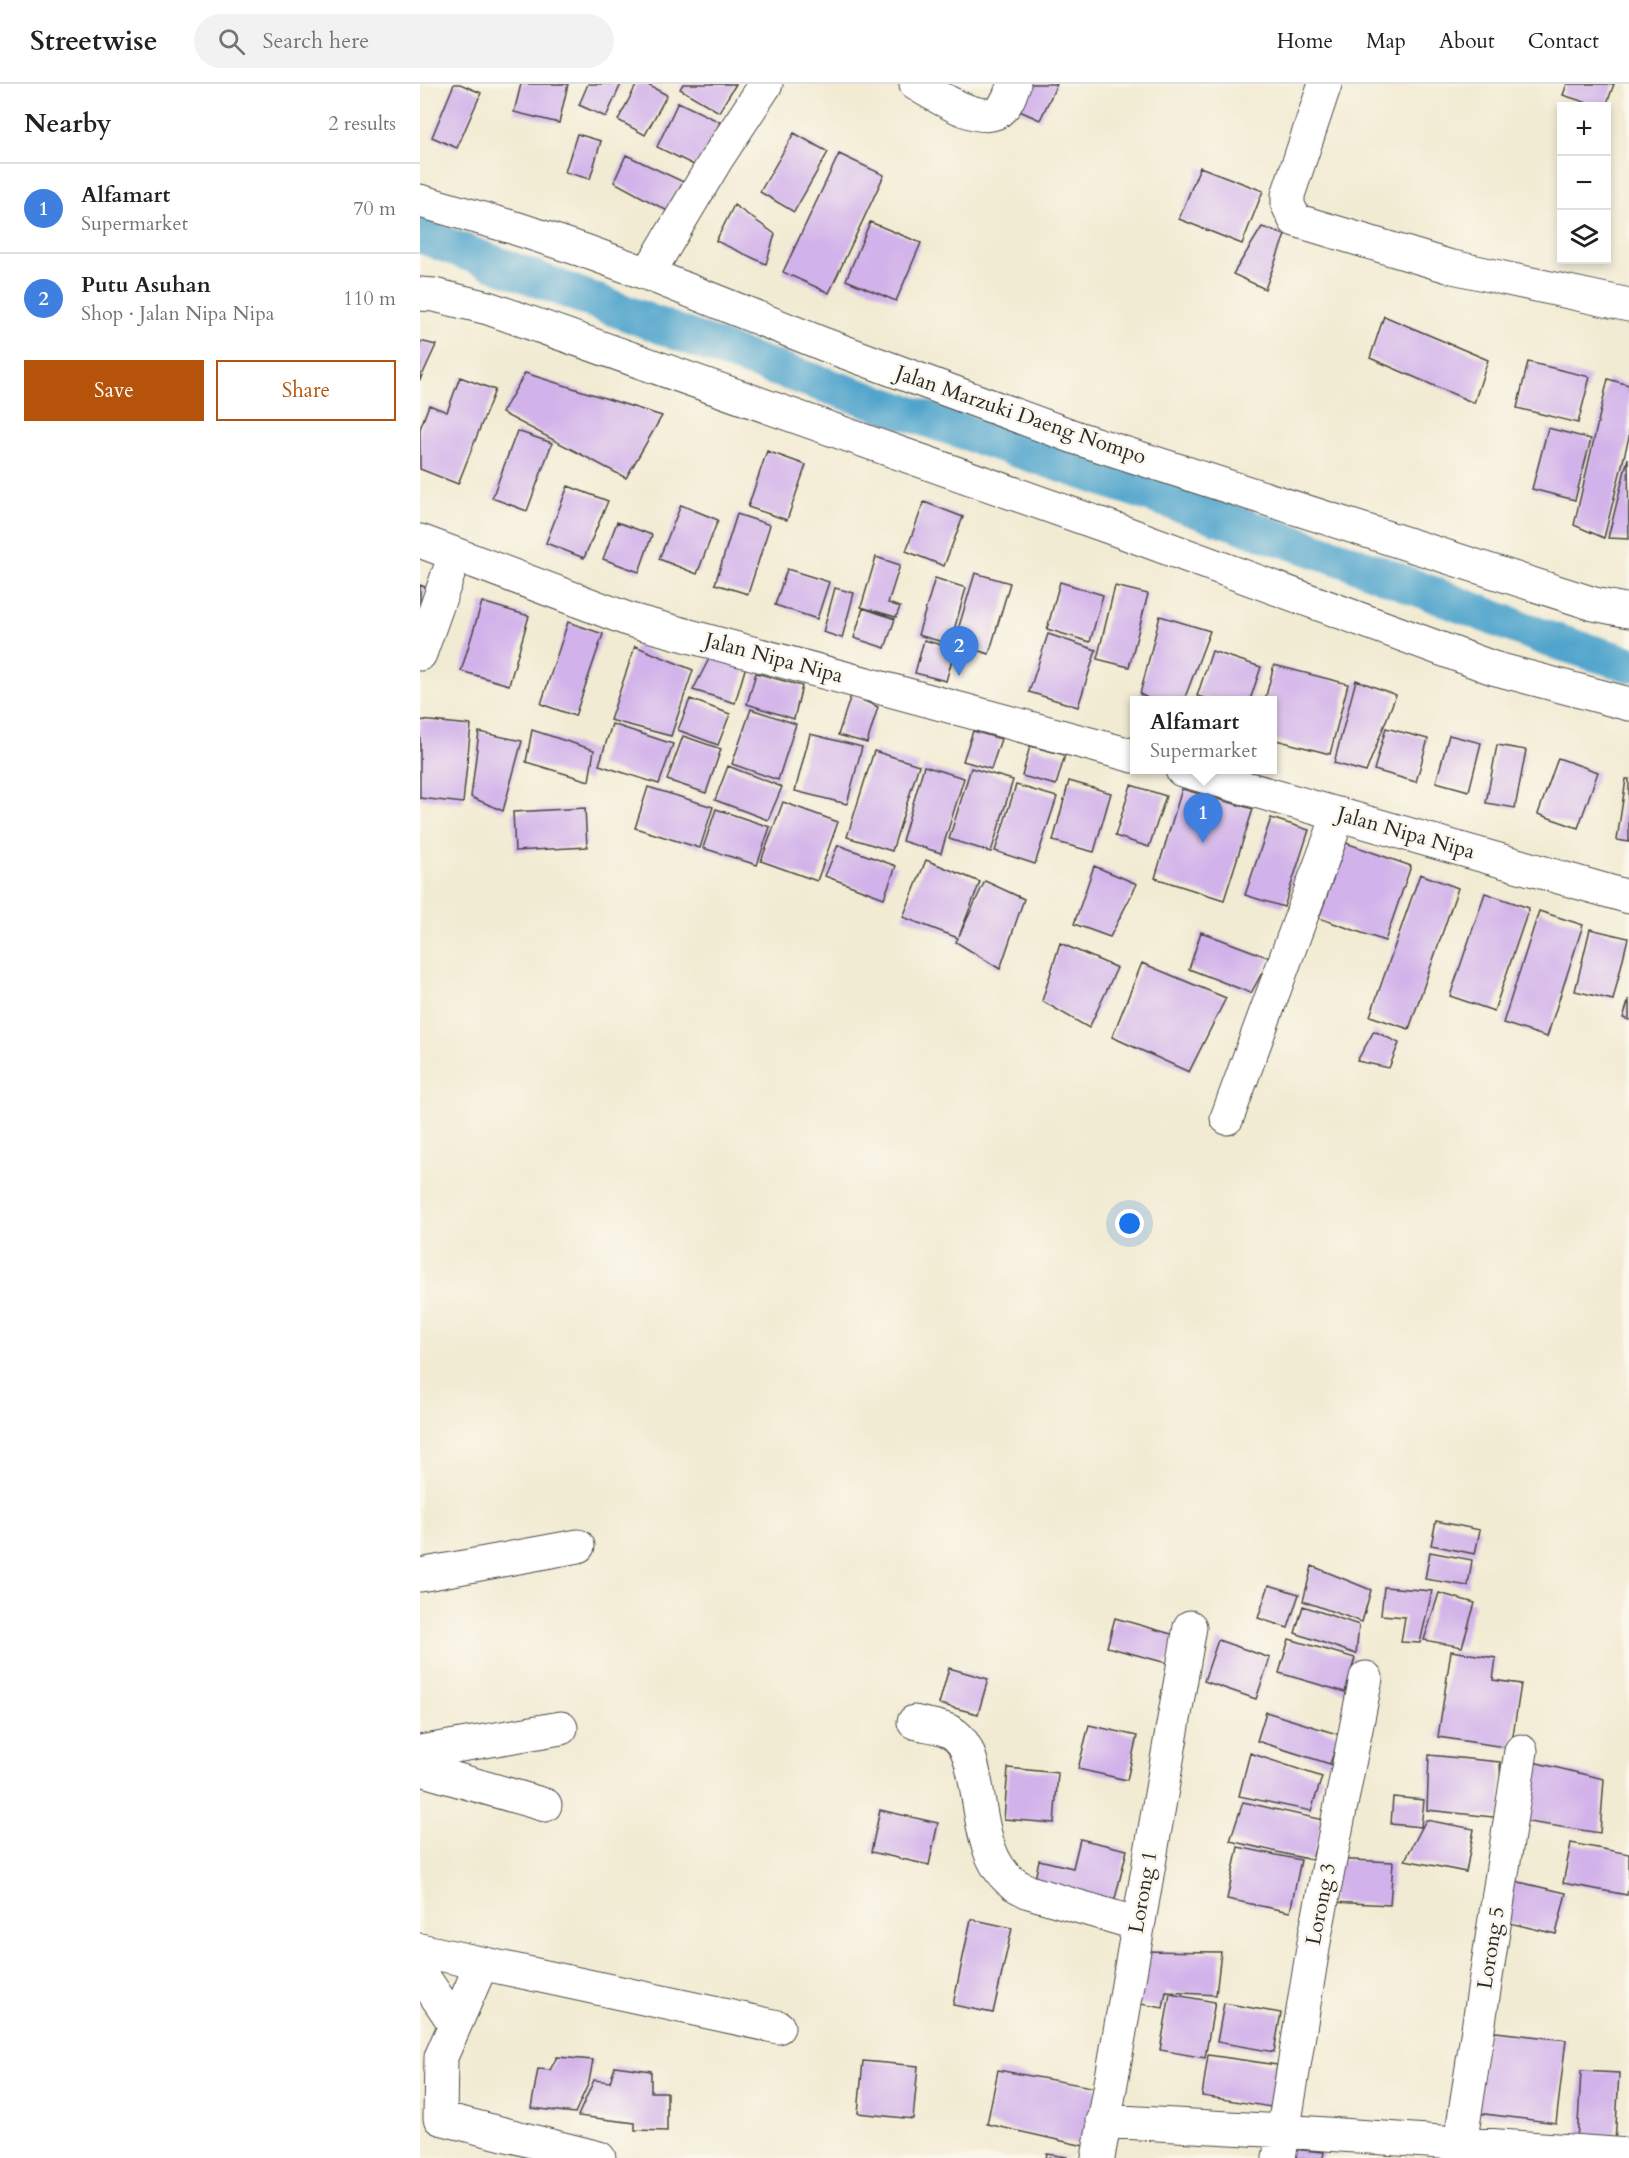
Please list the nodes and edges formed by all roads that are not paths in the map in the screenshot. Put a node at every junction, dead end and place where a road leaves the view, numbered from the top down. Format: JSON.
{"nodes":[{"id":1,"x":766,"y":84,"type":"edge"},
{"id":2,"x":916,"y":84,"type":"edge"},
{"id":3,"x":1014,"y":84,"type":"edge"},
{"id":4,"x":1325,"y":84,"type":"edge"},
{"id":5,"x":420,"y":201,"type":"edge"},
{"id":6,"x":648,"y":274,"type":"junction"},
{"id":7,"x":420,"y":294,"type":"edge"},
{"id":8,"x":1629,"y":305,"type":"edge"},
{"id":9,"x":420,"y":541,"type":"edge"},
{"id":10,"x":455,"y":555,"type":"junction"},
{"id":11,"x":1629,"y":611,"type":"edge"},
{"id":12,"x":420,"y":654,"type":"edge"},
{"id":13,"x":1629,"y":704,"type":"edge"},
{"id":14,"x":1130,"y":755,"type":"edge"},
{"id":15,"x":1196,"y":774,"type":"edge"},
{"id":16,"x":1339,"y":814,"type":"junction"},
{"id":17,"x":1629,"y":897,"type":"edge"},
{"id":18,"x":1227,"y":1118,"type":"dead end"},
{"id":19,"x":578,"y":1546,"type":"dead end"},
{"id":20,"x":420,"y":1575,"type":"edge"},
{"id":21,"x":1190,"y":1627,"type":"dead end"},
{"id":22,"x":1366,"y":1678,"type":"dead end"},
{"id":23,"x":914,"y":1722,"type":"dead end"},
{"id":24,"x":561,"y":1728,"type":"dead end"},
{"id":25,"x":1521,"y":1751,"type":"dead end"},
{"id":26,"x":420,"y":1752,"type":"edge"},
{"id":27,"x":420,"y":1769,"type":"edge"},
{"id":28,"x":545,"y":1805,"type":"dead end"},
{"id":29,"x":1138,"y":1924,"type":"junction"},
{"id":30,"x":420,"y":1950,"type":"edge"},
{"id":31,"x":482,"y":1963,"type":"junction"},
{"id":32,"x":420,"y":1972,"type":"edge"},
{"id":33,"x":455,"y":2024,"type":"junction"},
{"id":34,"x":778,"y":2027,"type":"dead end"},
{"id":35,"x":1103,"y":2121,"type":"junction"},
{"id":36,"x":1281,"y":2144,"type":"edge"},
{"id":37,"x":1460,"y":2151,"type":"edge"},
{"id":38,"x":1629,"y":2155,"type":"edge"},
{"id":39,"x":600,"y":2158,"type":"edge"},
{"id":40,"x":1098,"y":2158,"type":"edge"}],
"edges":[{"from":1,"to":6,"type":"street"},
{"from":2,"to":3,"type":"street"},
{"from":4,"to":8,"type":"street"},
{"from":5,"to":6,"type":"street","name":"Jalan Marzuki Daeng Nompo"},
{"from":6,"to":11,"type":"street","name":"Jalan Marzuki Daeng Nompo"},
{"from":7,"to":13,"type":"street"},
{"from":9,"to":10,"type":"street","name":"Jalan Nipa Nipa"},
{"from":10,"to":12,"type":"street"},
{"from":10,"to":14,"type":"street","name":"Jalan Nipa Nipa"},
{"from":15,"to":16,"type":"street","name":"Jalan Nipa Nipa"},
{"from":16,"to":17,"type":"street","name":"Jalan Nipa Nipa"},
{"from":16,"to":18,"type":"street"},
{"from":19,"to":20,"type":"street"},
{"from":21,"to":29,"type":"street","name":"Lorong 1"},
{"from":22,"to":36,"type":"street","name":"Lorong 3"},
{"from":23,"to":29,"type":"street"},
{"from":24,"to":26,"type":"street"},
{"from":25,"to":37,"type":"street","name":"Lorong 5"},
{"from":27,"to":28,"type":"street"},
{"from":29,"to":35,"type":"street","name":"Lorong 1"},
{"from":30,"to":31,"type":"street"},
{"from":31,"to":33,"type":"street"},
{"from":31,"to":34,"type":"street"},
{"from":32,"to":33,"type":"street"},
{"from":33,"to":39,"type":"street"},
{"from":35,"to":36,"type":"street"},
{"from":35,"to":40,"type":"street","name":"Lorong 1"},
{"from":36,"to":37,"type":"street"},
{"from":37,"to":38,"type":"street"}]}
